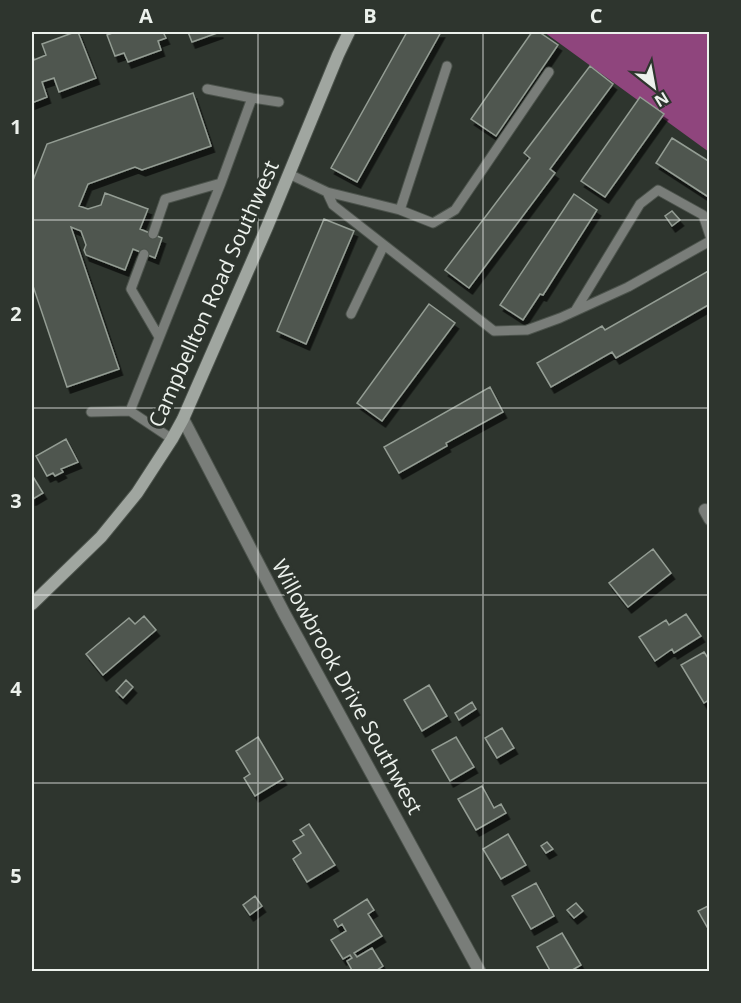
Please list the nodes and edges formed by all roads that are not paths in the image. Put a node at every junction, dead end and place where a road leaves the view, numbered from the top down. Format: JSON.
{"nodes":[{"id":1,"x":349,"y":32,"type":"edge"},
{"id":2,"x":447,"y":66,"type":"dead end"},
{"id":3,"x":549,"y":72,"type":"dead end"},
{"id":4,"x":207,"y":88,"type":"dead end"},
{"id":5,"x":252,"y":98,"type":"junction"},
{"id":6,"x":279,"y":102,"type":"dead end"},
{"id":7,"x":289,"y":174,"type":"junction"},
{"id":8,"x":221,"y":183,"type":"junction"},
{"id":9,"x":327,"y":192,"type":"junction"},
{"id":10,"x":400,"y":210,"type":"junction"},
{"id":11,"x":153,"y":234,"type":"dead end"},
{"id":12,"x":710,"y":236,"type":"edge"},
{"id":13,"x":710,"y":241,"type":"edge"},
{"id":14,"x":384,"y":245,"type":"junction"},
{"id":15,"x":144,"y":254,"type":"dead end"},
{"id":16,"x":575,"y":311,"type":"junction"},
{"id":17,"x":351,"y":314,"type":"dead end"},
{"id":18,"x":159,"y":337,"type":"junction"},
{"id":19,"x":130,"y":411,"type":"junction"},
{"id":20,"x":91,"y":412,"type":"dead end"},
{"id":21,"x":183,"y":419,"type":"junction"},
{"id":22,"x":172,"y":439,"type":"junction"},
{"id":23,"x":32,"y":604,"type":"edge"},
{"id":24,"x":480,"y":972,"type":"edge"}],
"edges":[{"from":1,"to":7,"type":"main road","name":"Campbellton Road Southwest"},
{"from":2,"to":10,"type":"lane"},
{"from":3,"to":10,"type":"lane"},
{"from":4,"to":5,"type":"lane"},
{"from":5,"to":6,"type":"lane"},
{"from":5,"to":8,"type":"lane"},
{"from":7,"to":9,"type":"lane"},
{"from":7,"to":21,"type":"main road","name":"Campbellton Road Southwest"},
{"from":8,"to":11,"type":"lane"},
{"from":8,"to":18,"type":"lane"},
{"from":9,"to":10,"type":"lane"},
{"from":9,"to":14,"type":"lane"},
{"from":12,"to":16,"type":"lane"},
{"from":13,"to":16,"type":"lane"},
{"from":14,"to":16,"type":"lane"},
{"from":14,"to":17,"type":"lane"},
{"from":15,"to":18,"type":"lane"},
{"from":18,"to":19,"type":"lane"},
{"from":19,"to":20,"type":"lane"},
{"from":19,"to":22,"type":"lane"},
{"from":21,"to":22,"type":"main road","name":"Campbellton Road Southwest"},
{"from":21,"to":24,"type":"street","name":"Willowbrook Drive Southwest"},
{"from":22,"to":23,"type":"main road","name":"Campbellton Road Southwest"}]}
